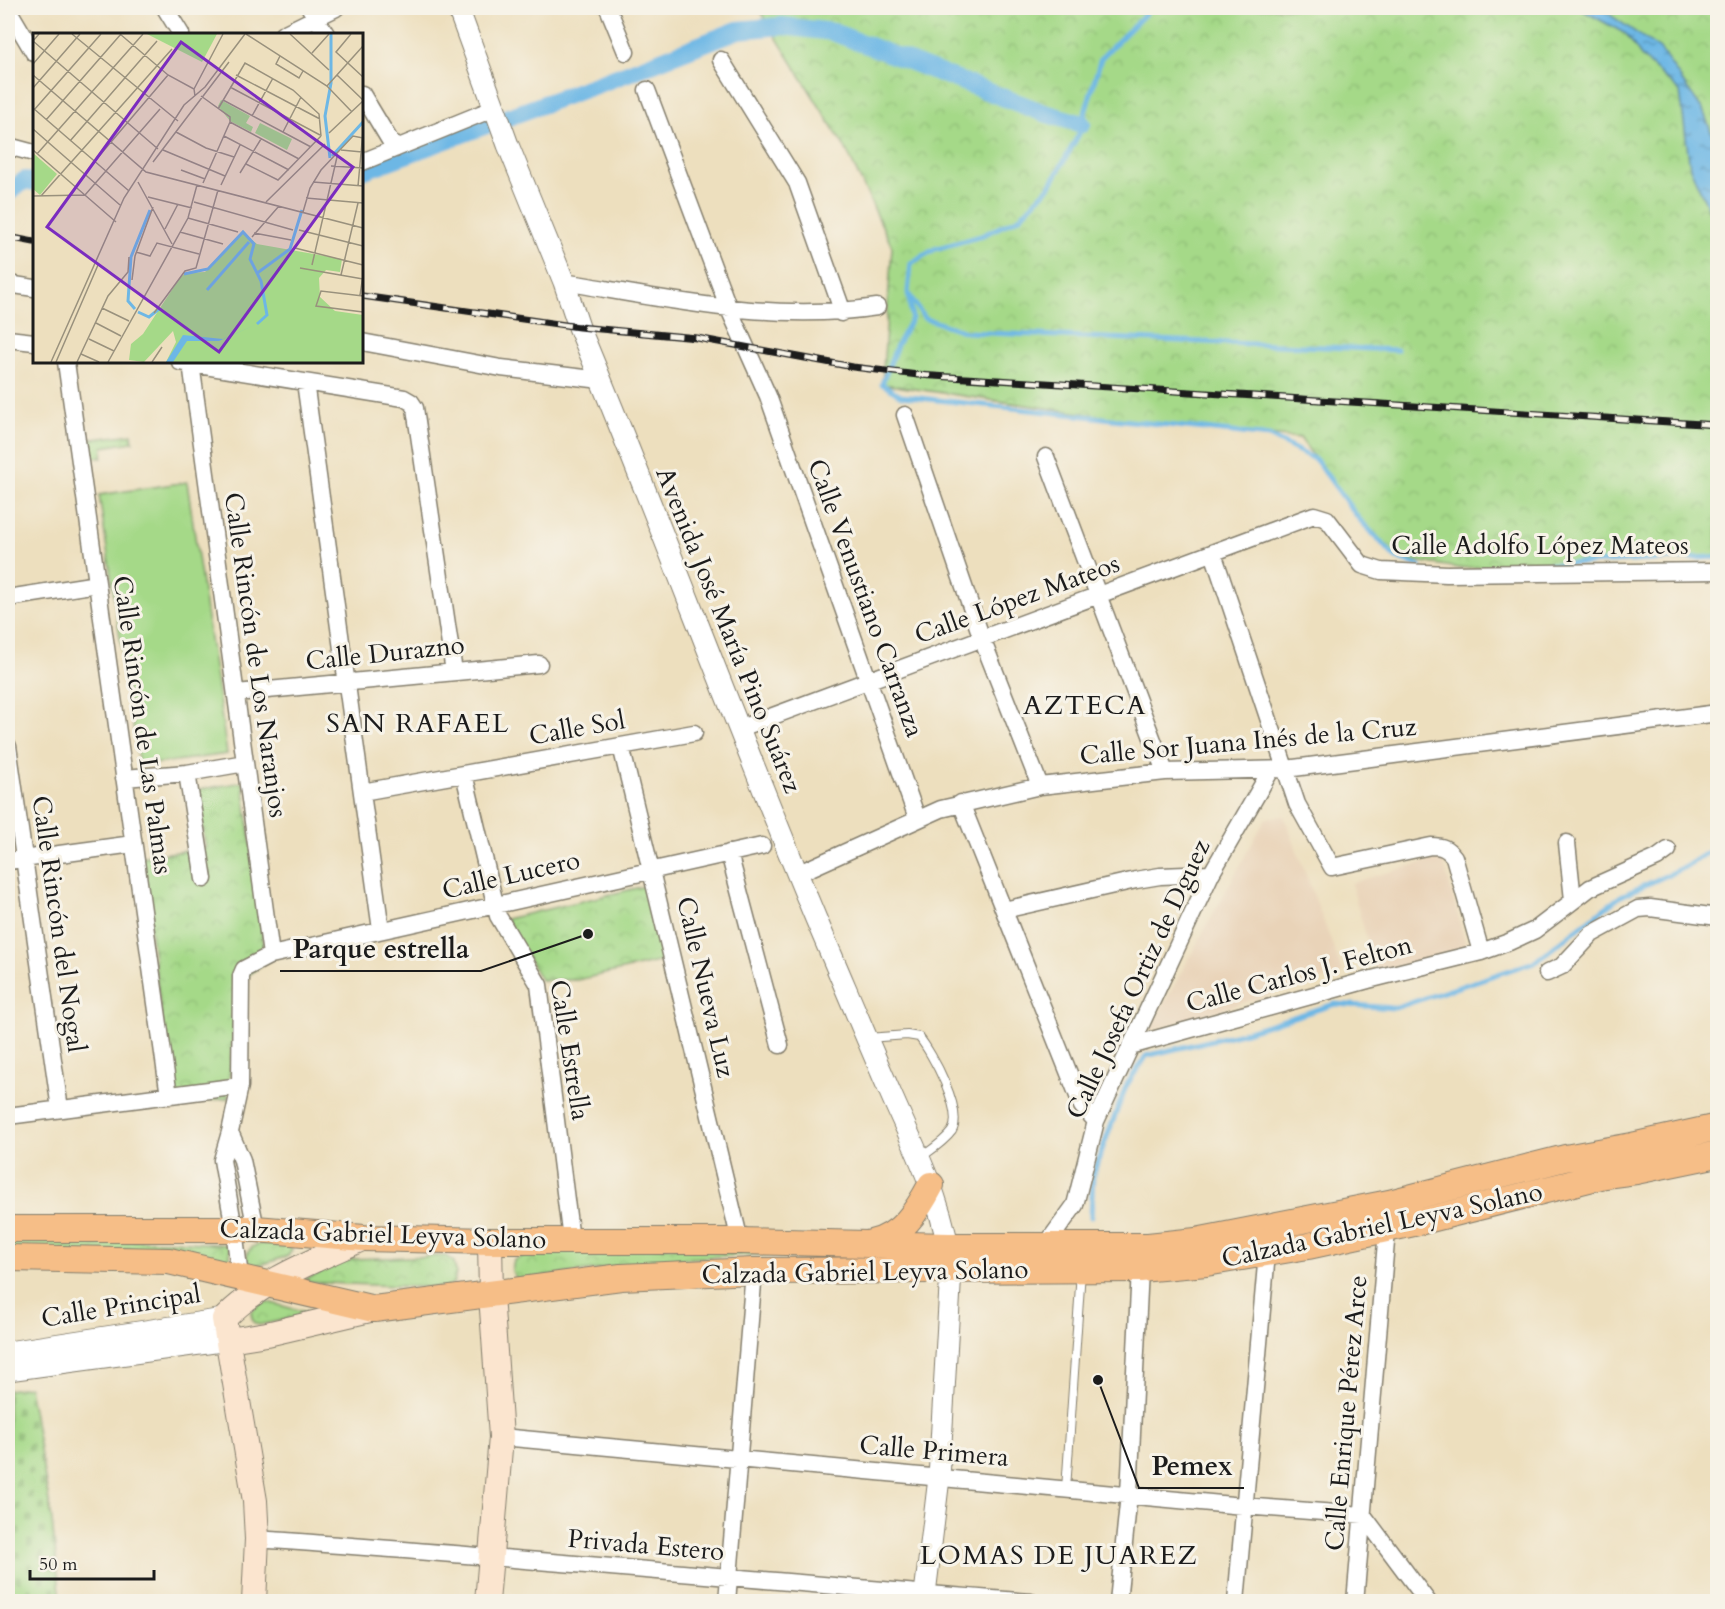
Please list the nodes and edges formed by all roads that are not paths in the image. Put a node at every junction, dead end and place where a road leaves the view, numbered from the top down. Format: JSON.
{"nodes":[{"id":1,"x":165,"y":8,"type":"edge"},
{"id":2,"x":336,"y":8,"type":"edge"},
{"id":3,"x":458,"y":8,"type":"edge"},
{"id":4,"x":608,"y":8,"type":"edge"},
{"id":5,"x":8,"y":9,"type":"edge"},
{"id":6,"x":313,"y":13,"type":"edge"},
{"id":7,"x":180,"y":33,"type":"edge"},
{"id":8,"x":284,"y":33,"type":"edge"},
{"id":9,"x":325,"y":33,"type":"edge"},
{"id":10,"x":33,"y":51,"type":"edge"},
{"id":11,"x":626,"y":52,"type":"dead end"},
{"id":12,"x":721,"y":60,"type":"dead end"},
{"id":13,"x":647,"y":90,"type":"dead end"},
{"id":14,"x":363,"y":96,"type":"edge"},
{"id":15,"x":496,"y":112,"type":"junction"},
{"id":16,"x":33,"y":144,"type":"edge"},
{"id":17,"x":10,"y":146,"type":"edge"},
{"id":18,"x":395,"y":149,"type":"junction"},
{"id":19,"x":33,"y":153,"type":"edge"},
{"id":20,"x":363,"y":162,"type":"edge"},
{"id":21,"x":564,"y":282,"type":"junction"},
{"id":22,"x":8,"y":284,"type":"edge"},
{"id":23,"x":33,"y":288,"type":"edge"},
{"id":24,"x":877,"y":307,"type":"dead end"},
{"id":25,"x":729,"y":309,"type":"junction"},
{"id":26,"x":841,"y":313,"type":"junction"},
{"id":27,"x":8,"y":339,"type":"edge"},
{"id":28,"x":33,"y":342,"type":"edge"},
{"id":29,"x":363,"y":342,"type":"edge"},
{"id":30,"x":66,"y":363,"type":"edge"},
{"id":31,"x":185,"y":363,"type":"edge"},
{"id":32,"x":191,"y":363,"type":"edge"},
{"id":33,"x":601,"y":380,"type":"junction"},
{"id":34,"x":305,"y":382,"type":"junction"},
{"id":35,"x":905,"y":415,"type":"dead end"},
{"id":36,"x":1046,"y":457,"type":"dead end"},
{"id":37,"x":1314,"y":515,"type":"joint"},
{"id":38,"x":1213,"y":553,"type":"junction"},
{"id":39,"x":1718,"y":571,"type":"edge"},
{"id":40,"x":97,"y":584,"type":"junction"},
{"id":41,"x":1098,"y":596,"type":"junction"},
{"id":42,"x":8,"y":598,"type":"edge"},
{"id":43,"x":982,"y":639,"type":"junction"},
{"id":44,"x":539,"y":664,"type":"dead end"},
{"id":45,"x":454,"y":672,"type":"junction"},
{"id":46,"x":869,"y":681,"type":"junction"},
{"id":47,"x":347,"y":683,"type":"junction"},
{"id":48,"x":236,"y":693,"type":"junction"},
{"id":49,"x":1718,"y":713,"type":"edge"},
{"id":50,"x":738,"y":729,"type":"junction"},
{"id":51,"x":694,"y":733,"type":"dead end"},
{"id":52,"x":8,"y":746,"type":"edge"},
{"id":53,"x":621,"y":746,"type":"junction"},
{"id":54,"x":245,"y":763,"type":"junction"},
{"id":55,"x":1279,"y":769,"type":"junction"},
{"id":56,"x":1165,"y":772,"type":"junction"},
{"id":57,"x":187,"y":773,"type":"junction"},
{"id":58,"x":464,"y":774,"type":"junction"},
{"id":59,"x":124,"y":778,"type":"junction"},
{"id":60,"x":1040,"y":786,"type":"junction"},
{"id":61,"x":362,"y":792,"type":"junction"},
{"id":62,"x":962,"y":803,"type":"junction"},
{"id":63,"x":917,"y":818,"type":"junction"},
{"id":64,"x":1567,"y":843,"type":"dead end"},
{"id":65,"x":134,"y":844,"type":"junction"},
{"id":66,"x":762,"y":846,"type":"dead end"},
{"id":67,"x":1668,"y":850,"type":"dead end"},
{"id":68,"x":729,"y":853,"type":"junction"},
{"id":69,"x":16,"y":860,"type":"edge"},
{"id":70,"x":651,"y":870,"type":"junction"},
{"id":71,"x":797,"y":874,"type":"junction"},
{"id":72,"x":1211,"y":874,"type":"junction"},
{"id":73,"x":204,"y":879,"type":"dead end"},
{"id":74,"x":1573,"y":900,"type":"junction"},
{"id":75,"x":496,"y":905,"type":"junction"},
{"id":76,"x":1004,"y":910,"type":"junction"},
{"id":77,"x":1718,"y":917,"type":"edge"},
{"id":78,"x":381,"y":930,"type":"junction"},
{"id":79,"x":1481,"y":952,"type":"junction"},
{"id":80,"x":271,"y":955,"type":"junction"},
{"id":81,"x":1547,"y":973,"type":"dead end"},
{"id":82,"x":866,"y":1038,"type":"junction"},
{"id":83,"x":780,"y":1045,"type":"dead end"},
{"id":84,"x":1130,"y":1046,"type":"junction"},
{"id":85,"x":240,"y":1086,"type":"junction"},
{"id":86,"x":169,"y":1096,"type":"junction"},
{"id":87,"x":60,"y":1109,"type":"junction"},
{"id":88,"x":8,"y":1116,"type":"edge"},
{"id":89,"x":1096,"y":1121,"type":"junction"},
{"id":90,"x":1718,"y":1126,"type":"edge"},
{"id":91,"x":1632,"y":1146,"type":"junction"},
{"id":92,"x":1718,"y":1154,"type":"edge"},
{"id":93,"x":919,"y":1158,"type":"junction"},
{"id":94,"x":1636,"y":1171,"type":"junction"},
{"id":95,"x":931,"y":1185,"type":"junction"},
{"id":96,"x":1389,"y":1203,"type":"junction"},
{"id":97,"x":8,"y":1229,"type":"edge"},
{"id":98,"x":245,"y":1229,"type":"junction"},
{"id":99,"x":1387,"y":1229,"type":"junction"},
{"id":100,"x":364,"y":1238,"type":"junction"},
{"id":101,"x":571,"y":1240,"type":"junction"},
{"id":102,"x":490,"y":1241,"type":"junction"},
{"id":103,"x":740,"y":1241,"type":"junction"},
{"id":104,"x":864,"y":1244,"type":"junction"},
{"id":105,"x":1046,"y":1245,"type":"junction"},
{"id":106,"x":1267,"y":1253,"type":"junction"},
{"id":107,"x":8,"y":1258,"type":"edge"},
{"id":108,"x":950,"y":1258,"type":"junction"},
{"id":109,"x":1140,"y":1269,"type":"junction"},
{"id":110,"x":1081,"y":1270,"type":"junction"},
{"id":111,"x":754,"y":1271,"type":"junction"},
{"id":112,"x":240,"y":1276,"type":"junction"},
{"id":113,"x":268,"y":1285,"type":"junction"},
{"id":114,"x":491,"y":1295,"type":"junction"},
{"id":115,"x":374,"y":1309,"type":"junction"},
{"id":116,"x":226,"y":1330,"type":"junction"},
{"id":117,"x":8,"y":1352,"type":"edge"},
{"id":118,"x":8,"y":1370,"type":"edge"},
{"id":119,"x":501,"y":1437,"type":"junction"},
{"id":120,"x":738,"y":1458,"type":"junction"},
{"id":121,"x":939,"y":1478,"type":"junction"},
{"id":122,"x":1066,"y":1489,"type":"junction"},
{"id":123,"x":1129,"y":1494,"type":"junction"},
{"id":124,"x":1243,"y":1506,"type":"junction"},
{"id":125,"x":1363,"y":1515,"type":"junction"},
{"id":126,"x":257,"y":1539,"type":"junction"},
{"id":127,"x":491,"y":1556,"type":"junction"},
{"id":128,"x":729,"y":1578,"type":"junction"},
{"id":129,"x":924,"y":1598,"type":"edge"},
{"id":130,"x":254,"y":1602,"type":"edge"},
{"id":131,"x":487,"y":1602,"type":"edge"},
{"id":132,"x":727,"y":1602,"type":"edge"},
{"id":133,"x":1030,"y":1602,"type":"edge"},
{"id":134,"x":1118,"y":1602,"type":"edge"},
{"id":135,"x":1236,"y":1602,"type":"edge"},
{"id":136,"x":1355,"y":1602,"type":"edge"},
{"id":137,"x":1428,"y":1602,"type":"edge"}],
"edges":[{"from":1,"to":7,"type":"street"},
{"from":2,"to":6,"type":"street"},
{"from":3,"to":15,"type":"street","name":"Avenida José María Pino Suárez"},
{"from":4,"to":11,"type":"street"},
{"from":5,"to":10,"type":"street"},
{"from":6,"to":8,"type":"street"},
{"from":6,"to":9,"type":"street"},
{"from":12,"to":26,"type":"street"},
{"from":13,"to":25,"type":"street","name":"Calle Venustiano Carranza"},
{"from":14,"to":18,"type":"street"},
{"from":15,"to":18,"type":"street"},
{"from":15,"to":21,"type":"street","name":"Avenida José María Pino Suárez"},
{"from":16,"to":17,"type":"street"},
{"from":17,"to":19,"type":"street"},
{"from":18,"to":20,"type":"street"},
{"from":21,"to":25,"type":"street"},
{"from":21,"to":33,"type":"street","name":"Avenida José María Pino Suárez"},
{"from":22,"to":23,"type":"street"},
{"from":24,"to":26,"type":"street"},
{"from":25,"to":26,"type":"street"},
{"from":25,"to":46,"type":"street","name":"Calle Venustiano Carranza"},
{"from":27,"to":28,"type":"street"},
{"from":29,"to":33,"type":"street"},
{"from":30,"to":40,"type":"street","name":"Calle Rincón de Las Palmas"},
{"from":31,"to":48,"type":"street","name":"Calle Rincón de Los Naranjos"},
{"from":32,"to":34,"type":"street"},
{"from":33,"to":50,"type":"street","name":"Avenida José María Pino Suárez"},
{"from":34,"to":45,"type":"street"},
{"from":34,"to":47,"type":"street"},
{"from":35,"to":43,"type":"street"},
{"from":36,"to":41,"type":"street"},
{"from":37,"to":38,"type":"street","name":"Calle López Mateos"},
{"from":37,"to":39,"type":"street","name":"Calle Adolfo López Mateos"},
{"from":38,"to":41,"type":"street","name":"Calle López Mateos"},
{"from":38,"to":55,"type":"street"},
{"from":40,"to":42,"type":"street"},
{"from":40,"to":59,"type":"street","name":"Calle Rincón de Las Palmas"},
{"from":41,"to":43,"type":"street","name":"Calle López Mateos"},
{"from":41,"to":56,"type":"street"},
{"from":43,"to":46,"type":"street","name":"Calle López Mateos"},
{"from":43,"to":60,"type":"street"},
{"from":44,"to":45,"type":"street","name":"Calle Durazno"},
{"from":45,"to":47,"type":"street","name":"Calle Durazno"},
{"from":46,"to":50,"type":"street","name":"Calle López Mateos"},
{"from":46,"to":63,"type":"street","name":"Calle Venustiano Carranza"},
{"from":47,"to":48,"type":"street","name":"Calle Durazno"},
{"from":47,"to":61,"type":"street"},
{"from":48,"to":54,"type":"street","name":"Calle Rincón de Los Naranjos"},
{"from":49,"to":55,"type":"street","name":"Calle Sor Juana Inés de la Cruz"},
{"from":50,"to":71,"type":"street","name":"Avenida José María Pino Suárez"},
{"from":51,"to":53,"type":"street","name":"Calle Sol"},
{"from":52,"to":69,"type":"street","name":"Calle Rincón del Nogal"},
{"from":53,"to":58,"type":"street","name":"Calle Sol"},
{"from":53,"to":70,"type":"street","name":"Calle Nueva Luz"},
{"from":54,"to":57,"type":"street"},
{"from":54,"to":80,"type":"street","name":"Calle Rincón de Los Naranjos"},
{"from":55,"to":56,"type":"street","name":"Calle Sor Juana Inés de la Cruz"},
{"from":55,"to":72,"type":"street","name":"Calle Josefa Ortiz de Dguez"},
{"from":55,"to":79,"type":"street"},
{"from":56,"to":60,"type":"street","name":"Calle Sor Juana Inés de la Cruz"},
{"from":57,"to":59,"type":"street"},
{"from":57,"to":73,"type":"street"},
{"from":58,"to":61,"type":"street","name":"Calle Sol"},
{"from":58,"to":75,"type":"street","name":"Calle Estrella"},
{"from":59,"to":65,"type":"street","name":"Calle Rincón de Las Palmas"},
{"from":60,"to":62,"type":"street","name":"Calle Sor Juana Inés de la Cruz"},
{"from":61,"to":78,"type":"street"},
{"from":62,"to":63,"type":"street","name":"Calle Sor Juana Inés de la Cruz"},
{"from":62,"to":76,"type":"street"},
{"from":63,"to":71,"type":"street","name":"Calle Sor Juana Inés de la Cruz"},
{"from":64,"to":74,"type":"street"},
{"from":65,"to":69,"type":"street"},
{"from":65,"to":86,"type":"street","name":"Calle Rincón de Las Palmas"},
{"from":66,"to":68,"type":"street","name":"Calle Lucero"},
{"from":67,"to":74,"type":"street","name":"Calle Carlos J. Felton"},
{"from":68,"to":70,"type":"street","name":"Calle Lucero"},
{"from":68,"to":83,"type":"street"},
{"from":69,"to":87,"type":"street","name":"Calle Rincón del Nogal"},
{"from":70,"to":75,"type":"street","name":"Calle Lucero"},
{"from":70,"to":103,"type":"street","name":"Calle Nueva Luz"},
{"from":71,"to":82,"type":"street","name":"Avenida José María Pino Suárez"},
{"from":72,"to":76,"type":"street"},
{"from":72,"to":84,"type":"street","name":"Calle Josefa Ortiz de Dguez"},
{"from":74,"to":79,"type":"street","name":"Calle Carlos J. Felton"},
{"from":75,"to":78,"type":"street","name":"Calle Lucero"},
{"from":75,"to":101,"type":"street","name":"Calle Estrella"},
{"from":76,"to":89,"type":"street"},
{"from":77,"to":81,"type":"street"},
{"from":78,"to":80,"type":"street","name":"Calle Lucero"},
{"from":79,"to":84,"type":"street","name":"Calle Carlos J. Felton"},
{"from":80,"to":85,"type":"street","name":"Calle Lucero"},
{"from":82,"to":93,"type":"street","name":"Avenida José María Pino Suárez"},
{"from":82,"to":93,"type":"lane"},
{"from":84,"to":89,"type":"street","name":"Calle Josefa Ortiz de Dguez"},
{"from":85,"to":86,"type":"street"},
{"from":85,"to":98,"type":"street"},
{"from":86,"to":87,"type":"street"},
{"from":87,"to":88,"type":"street"},
{"from":89,"to":105,"type":"street","name":"Calle Josefa Ortiz de Dguez"},
{"from":90,"to":91,"type":"main road","name":"Calzada Gabriel Leyva Solano"},
{"from":91,"to":94,"type":"main road"},
{"from":91,"to":96,"type":"main road","name":"Calzada Gabriel Leyva Solano"},
{"from":92,"to":94,"type":"main road","name":"Calzada Gabriel Leyva Solano"},
{"from":93,"to":95,"type":"street","name":"Avenida José María Pino Suárez"},
{"from":94,"to":99,"type":"main road","name":"Calzada Gabriel Leyva Solano"},
{"from":95,"to":104,"type":"main road"},
{"from":95,"to":108,"type":"street","name":"Avenida José María Pino Suárez"},
{"from":96,"to":99,"type":"street","name":"Calle Enrique Pérez Arce"},
{"from":96,"to":105,"type":"main road","name":"Calzada Gabriel Leyva Solano"},
{"from":97,"to":98,"type":"main road","name":"Calzada Gabriel Leyva Solano"},
{"from":98,"to":100,"type":"main road","name":"Calzada Gabriel Leyva Solano"},
{"from":98,"to":112,"type":"street"},
{"from":99,"to":106,"type":"main road","name":"Calzada Gabriel Leyva Solano"},
{"from":99,"to":125,"type":"street","name":"Calle Enrique Pérez Arce"},
{"from":100,"to":102,"type":"main road","name":"Calzada Gabriel Leyva Solano"},
{"from":100,"to":113,"type":"main road","name":"Calle Principal"},
{"from":101,"to":102,"type":"main road","name":"Calzada Gabriel Leyva Solano"},
{"from":101,"to":103,"type":"main road","name":"Calzada Gabriel Leyva Solano"},
{"from":102,"to":114,"type":"main road"},
{"from":103,"to":104,"type":"main road","name":"Calzada Gabriel Leyva Solano"},
{"from":104,"to":108,"type":"main road","name":"Calzada Gabriel Leyva Solano"},
{"from":105,"to":108,"type":"main road","name":"Calzada Gabriel Leyva Solano"},
{"from":106,"to":109,"type":"main road","name":"Calzada Gabriel Leyva Solano"},
{"from":106,"to":124,"type":"street"},
{"from":107,"to":112,"type":"main road","name":"Calzada Gabriel Leyva Solano"},
{"from":108,"to":110,"type":"main road","name":"Calzada Gabriel Leyva Solano"},
{"from":108,"to":111,"type":"main road","name":"Calzada Gabriel Leyva Solano"},
{"from":108,"to":121,"type":"street","name":"Avenida José María Pino Suárez"},
{"from":109,"to":110,"type":"main road","name":"Calzada Gabriel Leyva Solano"},
{"from":109,"to":123,"type":"street"},
{"from":110,"to":122,"type":"lane"},
{"from":111,"to":114,"type":"main road","name":"Calzada Gabriel Leyva Solano"},
{"from":111,"to":120,"type":"street"},
{"from":112,"to":113,"type":"main road","name":"Calzada Gabriel Leyva Solano"},
{"from":113,"to":115,"type":"main road","name":"Calzada Gabriel Leyva Solano"},
{"from":113,"to":116,"type":"main road","name":"Calle Principal"},
{"from":114,"to":115,"type":"main road","name":"Calzada Gabriel Leyva Solano"},
{"from":114,"to":119,"type":"main road"},
{"from":115,"to":116,"type":"main road","name":"Calle Principal"},
{"from":116,"to":117,"type":"street","name":"Calle Principal"},
{"from":116,"to":118,"type":"street","name":"Calle Principal"},
{"from":116,"to":126,"type":"main road"},
{"from":119,"to":120,"type":"street","name":"Calle Primera"},
{"from":119,"to":127,"type":"main road"},
{"from":120,"to":121,"type":"street","name":"Calle Primera"},
{"from":120,"to":128,"type":"street"},
{"from":121,"to":122,"type":"street","name":"Calle Primera"},
{"from":121,"to":129,"type":"street","name":"Avenida José María Pino Suárez"},
{"from":122,"to":123,"type":"street","name":"Calle Primera"},
{"from":123,"to":124,"type":"street","name":"Calle Primera"},
{"from":123,"to":134,"type":"street"},
{"from":124,"to":125,"type":"street","name":"Calle Primera"},
{"from":124,"to":135,"type":"street"},
{"from":125,"to":136,"type":"street","name":"Calle Enrique Pérez Arce"},
{"from":125,"to":137,"type":"street"},
{"from":126,"to":127,"type":"street","name":"Privada Estero"},
{"from":126,"to":130,"type":"main road"},
{"from":127,"to":128,"type":"street","name":"Privada Estero"},
{"from":127,"to":131,"type":"main road"},
{"from":128,"to":129,"type":"street","name":"Privada Estero"},
{"from":128,"to":132,"type":"street"},
{"from":129,"to":133,"type":"street","name":"Privada Estero"}]}
